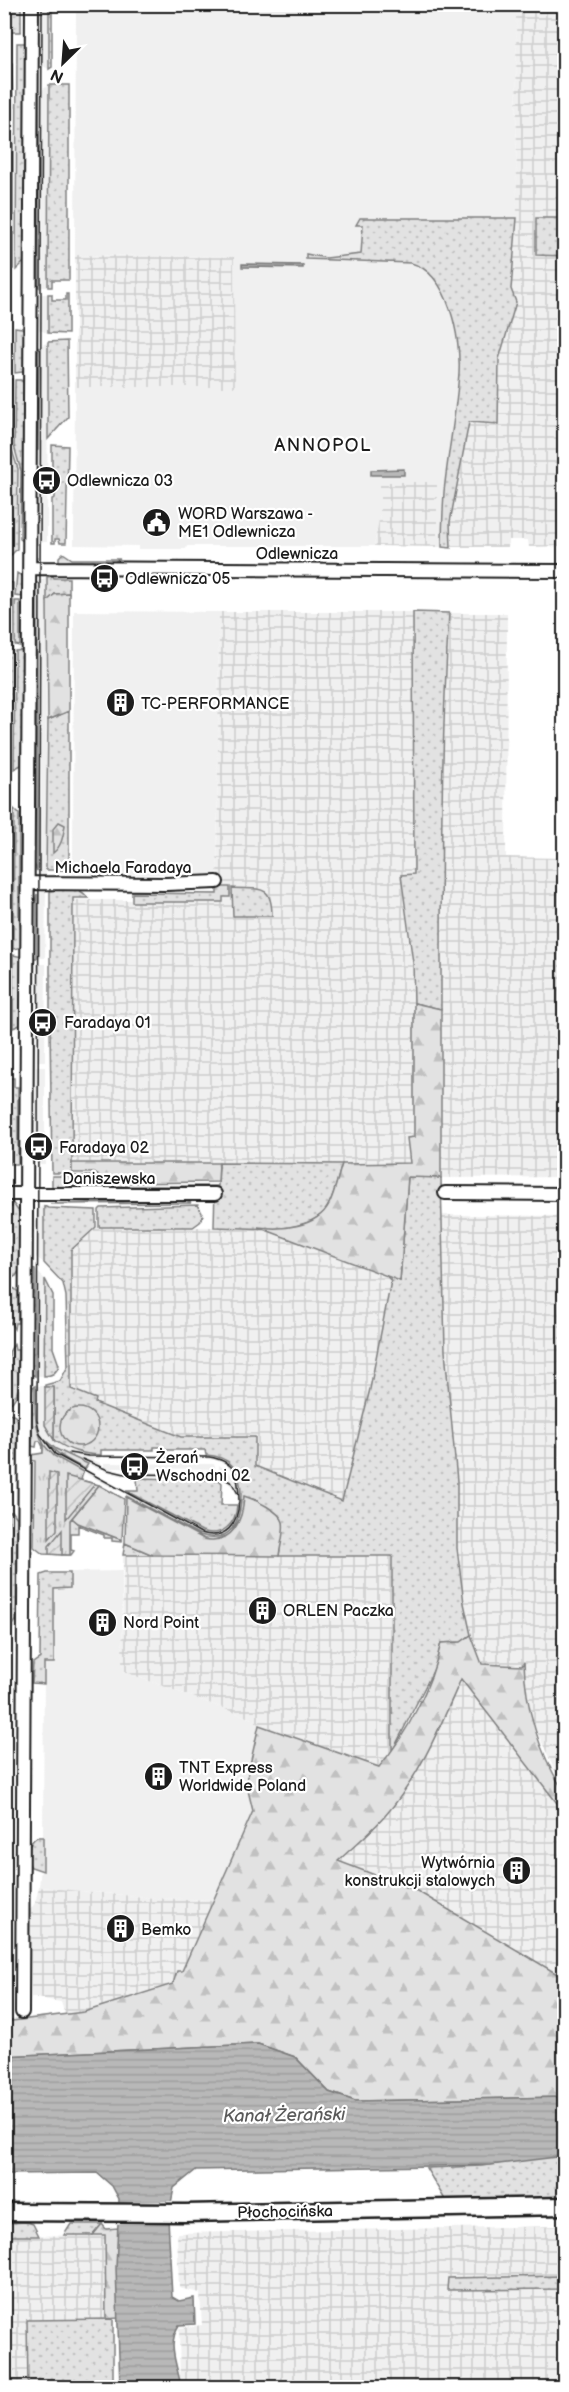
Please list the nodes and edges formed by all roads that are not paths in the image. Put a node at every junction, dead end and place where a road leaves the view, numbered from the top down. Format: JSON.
{"nodes":[{"id":1,"x":32,"y":4,"type":"edge"},
{"id":2,"x":30,"y":568,"type":"junction"},
{"id":3,"x":564,"y":571,"type":"edge"},
{"id":4,"x":217,"y":882,"type":"dead end"},
{"id":5,"x":28,"y":883,"type":"junction"},
{"id":6,"x":445,"y":1193,"type":"dead end"},
{"id":7,"x":4,"y":1194,"type":"edge"},
{"id":8,"x":26,"y":1194,"type":"junction"},
{"id":9,"x":214,"y":1194,"type":"dead end"},
{"id":10,"x":564,"y":1194,"type":"edge"},
{"id":11,"x":22,"y":2012,"type":"dead end"},
{"id":12,"x":564,"y":2206,"type":"edge"},
{"id":13,"x":4,"y":2212,"type":"edge"}],
"edges":[{"from":1,"to":2,"type":"street"},
{"from":2,"to":3,"type":"street","name":"Odlewnicza"},
{"from":2,"to":5,"type":"street"},
{"from":4,"to":5,"type":"street","name":"Michaela Faradaya"},
{"from":5,"to":8,"type":"street"},
{"from":6,"to":10,"type":"street"},
{"from":7,"to":8,"type":"street","name":"Daniszewska"},
{"from":8,"to":9,"type":"street","name":"Daniszewska"},
{"from":8,"to":11,"type":"street"},
{"from":12,"to":13,"type":"main road","name":"Płochocińska"}]}
